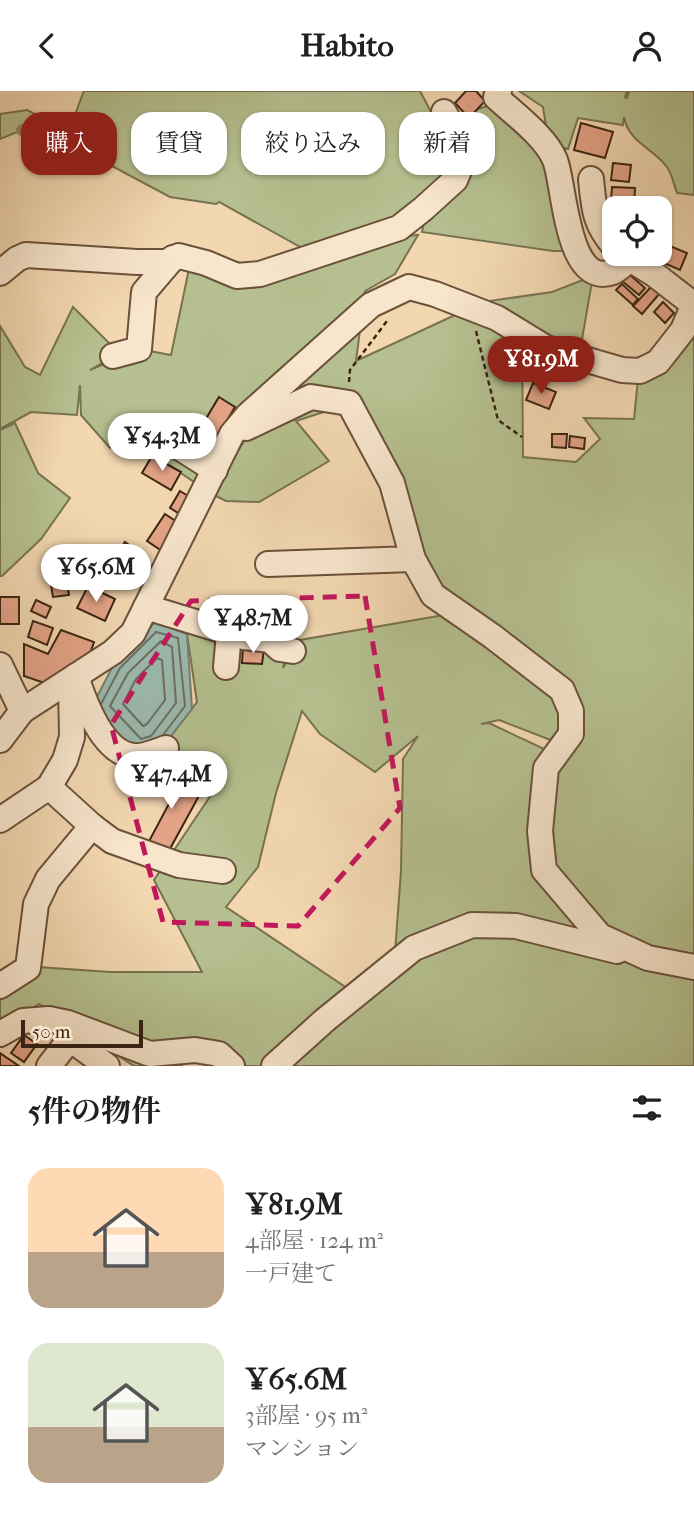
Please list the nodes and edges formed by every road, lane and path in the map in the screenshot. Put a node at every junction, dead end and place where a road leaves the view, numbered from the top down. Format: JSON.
{"nodes":[{"id":1,"x":498,"y":94,"type":"edge"},
{"id":2,"x":457,"y":175,"type":"edge"},
{"id":3,"x":591,"y":179,"type":"dead end"},
{"id":4,"x":602,"y":232,"type":"edge"},
{"id":5,"x":173,"y":258,"type":"junction"},
{"id":6,"x":616,"y":266,"type":"edge"},
{"id":7,"x":642,"y":266,"type":"edge"},
{"id":8,"x":0,"y":272,"type":"edge"},
{"id":9,"x":694,"y":305,"type":"edge"},
{"id":10,"x":477,"y":310,"type":"junction"},
{"id":11,"x":388,"y":319,"type":"dead end"},
{"id":12,"x":113,"y":356,"type":"dead end"},
{"id":13,"x":349,"y":403,"type":"junction"},
{"id":14,"x":232,"y":434,"type":"junction"},
{"id":15,"x":522,"y":437,"type":"dead end"},
{"id":16,"x":177,"y":446,"type":"dead end"},
{"id":17,"x":215,"y":470,"type":"junction"},
{"id":18,"x":413,"y":559,"type":"junction"},
{"id":19,"x":268,"y":564,"type":"dead end"},
{"id":20,"x":146,"y":607,"type":"junction"},
{"id":21,"x":229,"y":633,"type":"junction"},
{"id":22,"x":293,"y":651,"type":"dead end"},
{"id":23,"x":0,"y":665,"type":"edge"},
{"id":24,"x":226,"y":667,"type":"dead end"},
{"id":25,"x":74,"y":678,"type":"junction"},
{"id":26,"x":22,"y":711,"type":"junction"},
{"id":27,"x":0,"y":740,"type":"edge"},
{"id":28,"x":166,"y":748,"type":"dead end"},
{"id":29,"x":49,"y":787,"type":"junction"},
{"id":30,"x":0,"y":820,"type":"edge"},
{"id":31,"x":92,"y":826,"type":"junction"},
{"id":32,"x":223,"y":871,"type":"dead end"},
{"id":33,"x":648,"y":958,"type":"junction"},
{"id":34,"x":694,"y":967,"type":"edge"},
{"id":35,"x":0,"y":986,"type":"edge"},
{"id":36,"x":0,"y":1034,"type":"edge"},
{"id":37,"x":49,"y":1066,"type":"edge"},
{"id":38,"x":107,"y":1066,"type":"edge"},
{"id":39,"x":232,"y":1066,"type":"edge"},
{"id":40,"x":274,"y":1066,"type":"edge"}],
"edges":[{"from":1,"to":6,"type":"street"},
{"from":2,"to":5,"type":"street"},
{"from":3,"to":4,"type":"street"},
{"from":5,"to":8,"type":"street"},
{"from":5,"to":12,"type":"street"},
{"from":7,"to":9,"type":"street"},
{"from":9,"to":10,"type":"street"},
{"from":10,"to":14,"type":"street"},
{"from":10,"to":15,"type":"path"},
{"from":11,"to":13,"type":"path"},
{"from":13,"to":14,"type":"street"},
{"from":13,"to":18,"type":"street"},
{"from":14,"to":17,"type":"street"},
{"from":16,"to":17,"type":"street"},
{"from":17,"to":20,"type":"street"},
{"from":18,"to":19,"type":"street"},
{"from":18,"to":33,"type":"street"},
{"from":20,"to":21,"type":"street"},
{"from":20,"to":25,"type":"street"},
{"from":21,"to":22,"type":"street"},
{"from":21,"to":24,"type":"street"},
{"from":23,"to":26,"type":"street"},
{"from":25,"to":26,"type":"street"},
{"from":25,"to":28,"type":"street"},
{"from":25,"to":29,"type":"street"},
{"from":26,"to":27,"type":"street"},
{"from":29,"to":30,"type":"street"},
{"from":29,"to":31,"type":"street"},
{"from":31,"to":32,"type":"street"},
{"from":31,"to":35,"type":"street"},
{"from":33,"to":34,"type":"street"},
{"from":33,"to":40,"type":"street"},
{"from":36,"to":39,"type":"street"},
{"from":37,"to":38,"type":"street"}]}
